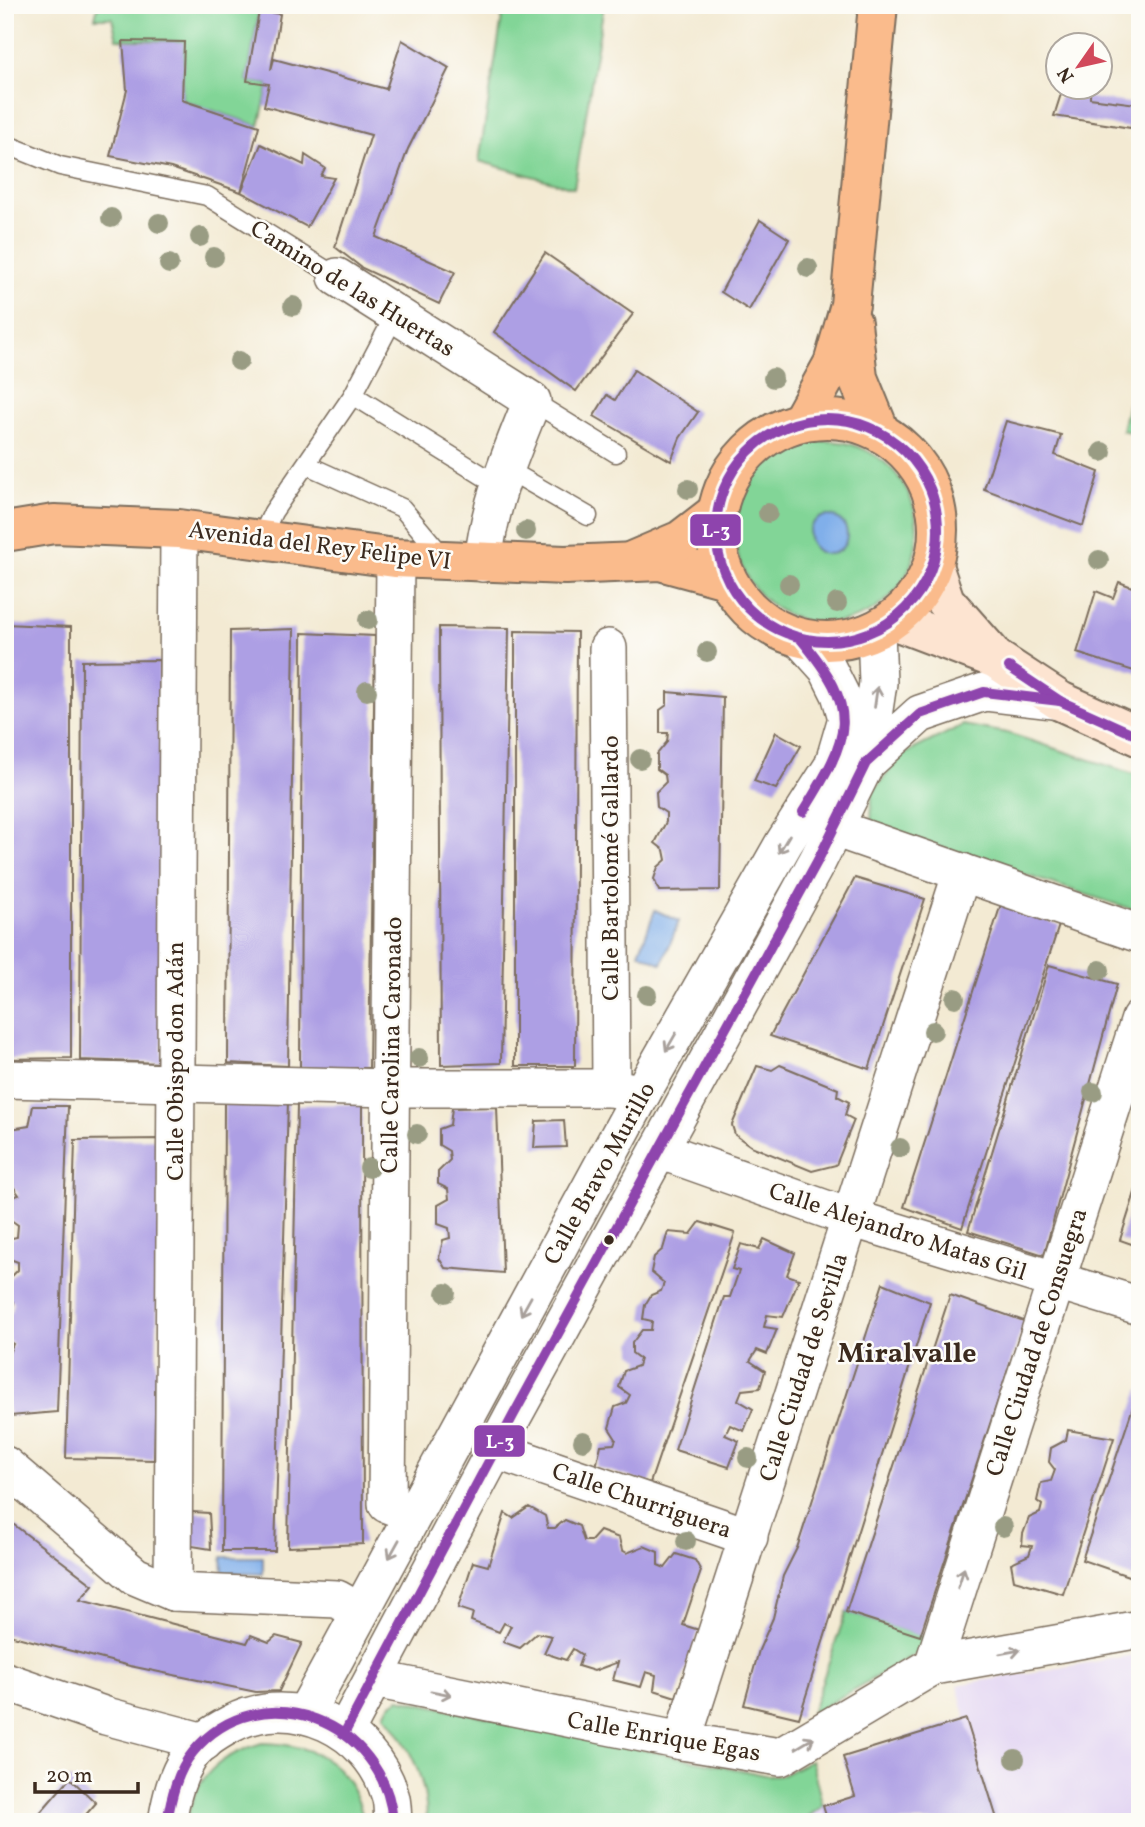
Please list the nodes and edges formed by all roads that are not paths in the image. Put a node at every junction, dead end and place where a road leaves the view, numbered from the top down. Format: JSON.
{"nodes":[{"id":1,"x":878,"y":5,"type":"edge"},
{"id":2,"x":5,"y":144,"type":"edge"},
{"id":3,"x":337,"y":277,"type":"joint"},
{"id":4,"x":851,"y":300,"type":"junction"},
{"id":5,"x":395,"y":314,"type":"junction"},
{"id":6,"x":353,"y":395,"type":"junction"},
{"id":7,"x":532,"y":401,"type":"junction"},
{"id":8,"x":802,"y":420,"type":"junction"},
{"id":9,"x":880,"y":432,"type":"junction"},
{"id":10,"x":616,"y":453,"type":"dead end"},
{"id":11,"x":307,"y":465,"type":"junction"},
{"id":12,"x":501,"y":476,"type":"junction"},
{"id":13,"x":716,"y":513,"type":"junction"},
{"id":14,"x":588,"y":516,"type":"dead end"},
{"id":15,"x":179,"y":529,"type":"junction"},
{"id":16,"x":5,"y":532,"type":"edge"},
{"id":17,"x":260,"y":540,"type":"junction"},
{"id":18,"x":395,"y":558,"type":"junction"},
{"id":19,"x":634,"y":560,"type":"junction"},
{"id":20,"x":446,"y":561,"type":"junction"},
{"id":21,"x":483,"y":563,"type":"junction"},
{"id":22,"x":933,"y":566,"type":"junction"},
{"id":23,"x":726,"y":579,"type":"junction"},
{"id":24,"x":885,"y":625,"type":"junction"},
{"id":25,"x":800,"y":638,"type":"junction"},
{"id":26,"x":608,"y":648,"type":"dead end"},
{"id":27,"x":996,"y":659,"type":"junction"},
{"id":28,"x":1060,"y":701,"type":"junction"},
{"id":29,"x":1140,"y":737,"type":"edge"},
{"id":30,"x":866,"y":763,"type":"junction"},
{"id":31,"x":834,"y":828,"type":"junction"},
{"id":32,"x":962,"y":873,"type":"junction"},
{"id":33,"x":1140,"y":934,"type":"edge"},
{"id":34,"x":1140,"y":1019,"type":"edge"},
{"id":35,"x":5,"y":1079,"type":"edge"},
{"id":36,"x":175,"y":1083,"type":"junction"},
{"id":37,"x":391,"y":1088,"type":"junction"},
{"id":38,"x":626,"y":1091,"type":"junction"},
{"id":39,"x":659,"y":1150,"type":"junction"},
{"id":40,"x":851,"y":1218,"type":"junction"},
{"id":41,"x":1056,"y":1281,"type":"junction"},
{"id":42,"x":1140,"y":1306,"type":"edge"},
{"id":43,"x":495,"y":1450,"type":"junction"},
{"id":44,"x":5,"y":1465,"type":"edge"},
{"id":45,"x":413,"y":1514,"type":"junction"},
{"id":46,"x":750,"y":1537,"type":"junction"},
{"id":47,"x":173,"y":1592,"type":"junction"},
{"id":48,"x":360,"y":1612,"type":"junction"},
{"id":49,"x":1140,"y":1629,"type":"edge"},
{"id":50,"x":933,"y":1666,"type":"junction"},
{"id":51,"x":374,"y":1679,"type":"junction"},
{"id":52,"x":5,"y":1681,"type":"edge"},
{"id":53,"x":305,"y":1714,"type":"junction"},
{"id":54,"x":106,"y":1716,"type":"junction"},
{"id":55,"x":345,"y":1732,"type":"junction"},
{"id":56,"x":682,"y":1741,"type":"junction"},
{"id":57,"x":204,"y":1742,"type":"junction"},
{"id":58,"x":181,"y":1772,"type":"junction"},
{"id":59,"x":167,"y":1822,"type":"edge"},
{"id":60,"x":393,"y":1822,"type":"edge"}],
"edges":[{"from":1,"to":4,"type":"main road"},
{"from":2,"to":3,"type":"lane","name":"Camino de las Huertas"},
{"from":3,"to":5,"type":"street","name":"Camino de las Huertas"},
{"from":4,"to":8,"type":"main road"},
{"from":4,"to":9,"type":"main road"},
{"from":5,"to":6,"type":"lane"},
{"from":5,"to":7,"type":"street","name":"Camino de las Huertas"},
{"from":6,"to":11,"type":"lane"},
{"from":6,"to":12,"type":"lane"},
{"from":7,"to":10,"type":"lane"},
{"from":7,"to":12,"type":"street"},
{"from":8,"to":9,"type":"main road"},
{"from":8,"to":13,"type":"main road"},
{"from":9,"to":22,"type":"main road"},
{"from":11,"to":17,"type":"lane"},
{"from":11,"to":20,"type":"lane"},
{"from":12,"to":14,"type":"lane"},
{"from":12,"to":21,"type":"street"},
{"from":13,"to":19,"type":"main road"},
{"from":13,"to":23,"type":"main road"},
{"from":15,"to":16,"type":"main road","name":"Avenida del Rey Felipe VI"},
{"from":15,"to":17,"type":"main road","name":"Avenida del Rey Felipe VI"},
{"from":15,"to":36,"type":"street","name":"Calle Obispo don Adán"},
{"from":17,"to":18,"type":"main road","name":"Avenida del Rey Felipe VI"},
{"from":18,"to":20,"type":"main road","name":"Avenida del Rey Felipe VI"},
{"from":18,"to":37,"type":"street","name":"Calle Carolina Caronado"},
{"from":19,"to":21,"type":"main road","name":"Avenida del Rey Felipe VI"},
{"from":19,"to":23,"type":"main road"},
{"from":20,"to":21,"type":"main road","name":"Avenida del Rey Felipe VI"},
{"from":22,"to":24,"type":"main road"},
{"from":22,"to":27,"type":"main road"},
{"from":23,"to":25,"type":"main road"},
{"from":24,"to":25,"type":"main road"},
{"from":24,"to":27,"type":"main road"},
{"from":30,"to":24,"type":"street","name":"Calle Bravo Murillo","one_way":true},
{"from":25,"to":38,"type":"street","name":"Calle Bravo Murillo","one_way":true},
{"from":26,"to":38,"type":"street","name":"Calle Bartolomé Gallardo"},
{"from":27,"to":28,"type":"main road"},
{"from":28,"to":29,"type":"main road"},
{"from":28,"to":30,"type":"street","name":"Calle Bravo Murillo"},
{"from":30,"to":31,"type":"street","name":"Calle Bravo Murillo"},
{"from":31,"to":32,"type":"street"},
{"from":31,"to":39,"type":"street","name":"Calle Bravo Murillo"},
{"from":32,"to":33,"type":"street"},
{"from":32,"to":40,"type":"street","name":"Calle Ciudad de Sevilla"},
{"from":34,"to":41,"type":"street","name":"Calle Ciudad de Consuegra"},
{"from":35,"to":36,"type":"street"},
{"from":36,"to":37,"type":"street"},
{"from":36,"to":47,"type":"street","name":"Calle Obispo don Adán"},
{"from":37,"to":38,"type":"street"},
{"from":37,"to":45,"type":"street","name":"Calle Carolina Caronado"},
{"from":38,"to":45,"type":"street","name":"Calle Bravo Murillo","one_way":true},
{"from":39,"to":40,"type":"street","name":"Calle Alejandro Matas Gil"},
{"from":39,"to":43,"type":"street","name":"Calle Bravo Murillo"},
{"from":40,"to":41,"type":"street","name":"Calle Alejandro Matas Gil"},
{"from":40,"to":46,"type":"street","name":"Calle Ciudad de Sevilla"},
{"from":41,"to":42,"type":"street","name":"Calle Alejandro Matas Gil"},
{"from":50,"to":41,"type":"street","name":"Calle Ciudad de Consuegra","one_way":true},
{"from":43,"to":46,"type":"street","name":"Calle Churriguera"},
{"from":43,"to":51,"type":"street","name":"Calle Bravo Murillo"},
{"from":44,"to":47,"type":"street"},
{"from":45,"to":48,"type":"street","name":"Calle Bravo Murillo","one_way":true},
{"from":46,"to":56,"type":"street","name":"Calle Ciudad de Sevilla"},
{"from":47,"to":48,"type":"street"},
{"from":48,"to":53,"type":"street","name":"Calle Bravo Murillo"},
{"from":50,"to":49,"type":"street","name":"Calle Enrique Egas","one_way":true},
{"from":56,"to":50,"type":"street","name":"Calle Enrique Egas","one_way":true},
{"from":51,"to":55,"type":"street","name":"Calle Bravo Murillo"},
{"from":51,"to":56,"type":"street","name":"Calle Enrique Egas","one_way":true},
{"from":52,"to":54,"type":"street"},
{"from":53,"to":55,"type":"street"},
{"from":53,"to":57,"type":"street"},
{"from":54,"to":57,"type":"street"},
{"from":54,"to":58,"type":"street"},
{"from":55,"to":60,"type":"street"},
{"from":57,"to":58,"type":"street"},
{"from":58,"to":59,"type":"street"}]}
